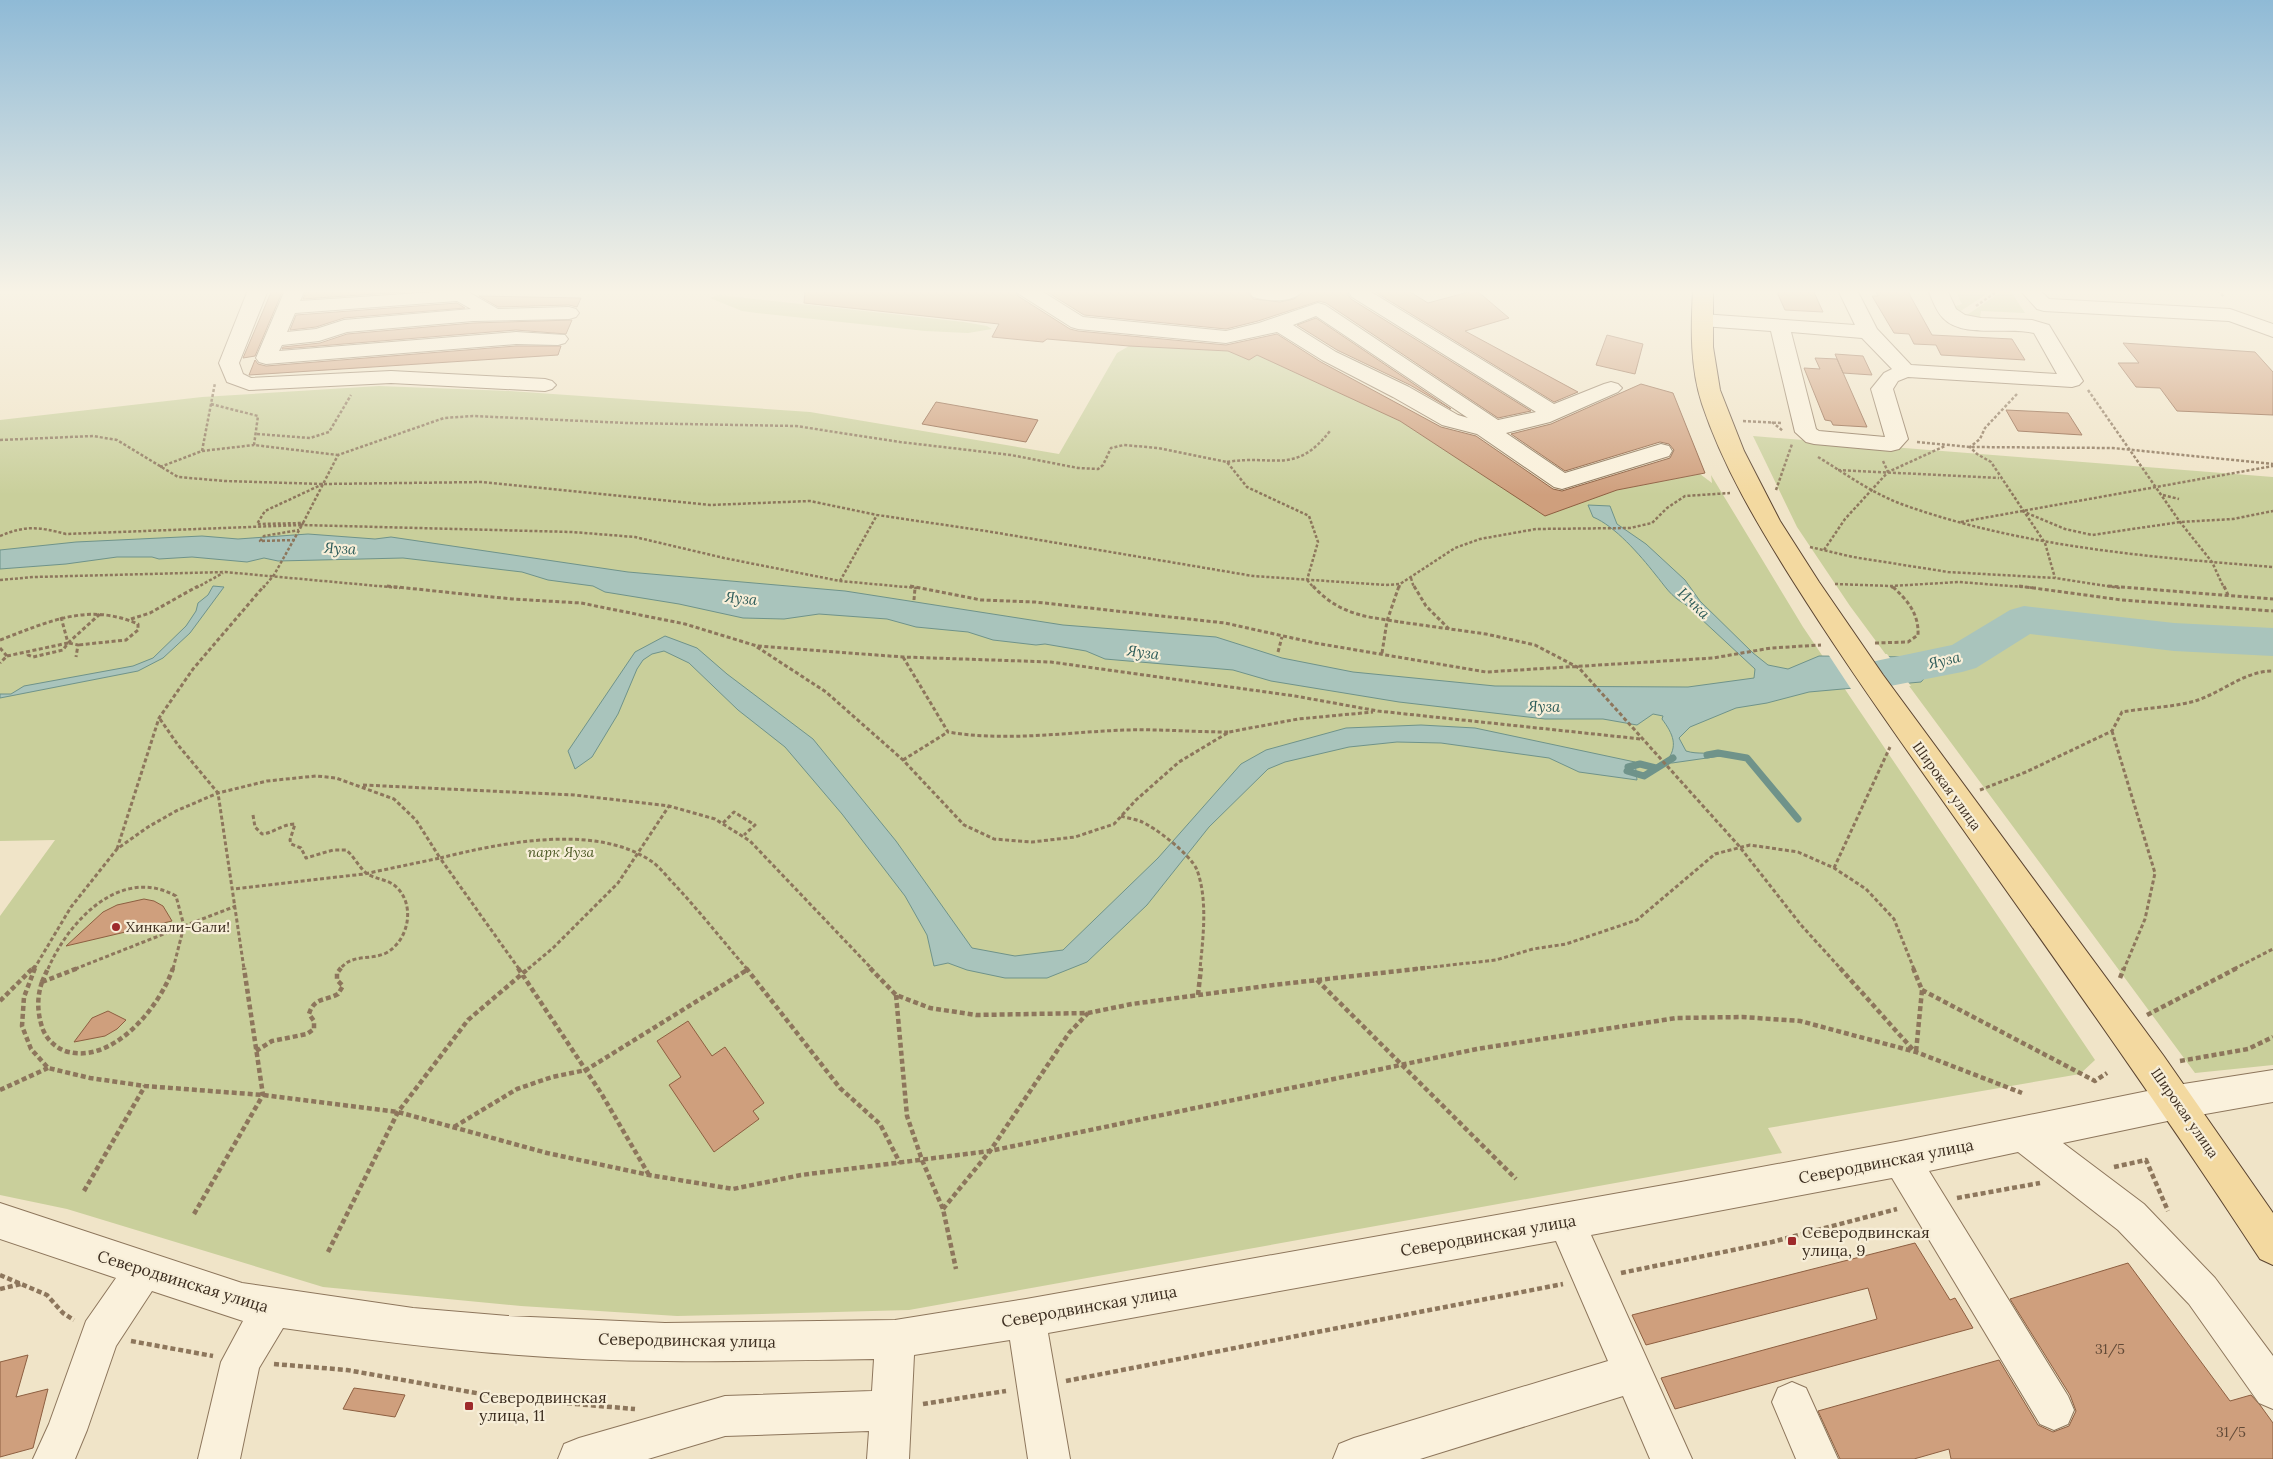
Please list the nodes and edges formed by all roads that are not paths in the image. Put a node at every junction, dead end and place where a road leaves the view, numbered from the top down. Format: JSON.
{"nodes":[{"id":1,"x":231,"y":358,"type":"edge"},
{"id":2,"x":1333,"y":358,"type":"edge"},
{"id":3,"x":1389,"y":358,"type":"edge"},
{"id":4,"x":1465,"y":358,"type":"edge"},
{"id":5,"x":1704,"y":358,"type":"edge"},
{"id":6,"x":1788,"y":358,"type":"edge"},
{"id":7,"x":1893,"y":358,"type":"edge"},
{"id":8,"x":2059,"y":358,"type":"edge"},
{"id":9,"x":1905,"y":371,"type":"junction"},
{"id":10,"x":545,"y":385,"type":"dead end"},
{"id":11,"x":1611,"y":388,"type":"dead end"},
{"id":12,"x":1553,"y":412,"type":"junction"},
{"id":13,"x":1488,"y":427,"type":"junction"},
{"id":14,"x":1661,"y":451,"type":"dead end"},
{"id":15,"x":2273,"y":1086,"type":"edge"},
{"id":16,"x":2177,"y":1102,"type":"junction"},
{"id":17,"x":2023,"y":1134,"type":"junction"},
{"id":18,"x":1901,"y":1159,"type":"junction"},
{"id":19,"x":0,"y":1221,"type":"edge"},
{"id":20,"x":1566,"y":1221,"type":"junction"},
{"id":21,"x":2273,"y":1246,"type":"edge"},
{"id":22,"x":144,"y":1270,"type":"junction"},
{"id":23,"x":273,"y":1308,"type":"junction"},
{"id":24,"x":1026,"y":1318,"type":"junction"},
{"id":25,"x":895,"y":1339,"type":"junction"},
{"id":26,"x":1633,"y":1373,"type":"junction"},
{"id":27,"x":2273,"y":1388,"type":"edge"},
{"id":28,"x":1792,"y":1402,"type":"dead end"},
{"id":29,"x":890,"y":1410,"type":"junction"},
{"id":30,"x":2054,"y":1410,"type":"dead end"},
{"id":31,"x":54,"y":1459,"type":"edge"},
{"id":32,"x":219,"y":1459,"type":"edge"},
{"id":33,"x":579,"y":1459,"type":"edge"},
{"id":34,"x":888,"y":1459,"type":"edge"},
{"id":35,"x":1049,"y":1459,"type":"edge"},
{"id":36,"x":1354,"y":1459,"type":"edge"},
{"id":37,"x":1671,"y":1459,"type":"edge"},
{"id":38,"x":1817,"y":1459,"type":"edge"}],
"edges":[{"from":1,"to":10,"type":"street"},
{"from":2,"to":13,"type":"street"},
{"from":3,"to":13,"type":"street"},
{"from":4,"to":12,"type":"street"},
{"from":5,"to":16,"type":"main road","name":"Широкая улица"},
{"from":6,"to":9,"type":"street"},
{"from":7,"to":9,"type":"street"},
{"from":8,"to":9,"type":"street"},
{"from":11,"to":12,"type":"street"},
{"from":12,"to":13,"type":"street"},
{"from":13,"to":14,"type":"street"},
{"from":15,"to":16,"type":"street","name":"Северодвинская улица"},
{"from":16,"to":17,"type":"street","name":"Северодвинская улица"},
{"from":16,"to":21,"type":"main road","name":"Широкая улица"},
{"from":17,"to":18,"type":"street","name":"Северодвинская улица"},
{"from":17,"to":27,"type":"street"},
{"from":18,"to":20,"type":"street","name":"Северодвинская улица"},
{"from":18,"to":30,"type":"street"},
{"from":19,"to":22,"type":"street","name":"Северодвинская улица"},
{"from":20,"to":24,"type":"street","name":"Северодвинская улица"},
{"from":20,"to":26,"type":"street"},
{"from":22,"to":23,"type":"street","name":"Северодвинская улица"},
{"from":22,"to":31,"type":"street"},
{"from":23,"to":25,"type":"street","name":"Северодвинская улица"},
{"from":23,"to":32,"type":"street"},
{"from":24,"to":25,"type":"street","name":"Северодвинская улица"},
{"from":24,"to":35,"type":"street"},
{"from":25,"to":29,"type":"street"},
{"from":26,"to":36,"type":"street"},
{"from":26,"to":37,"type":"street"},
{"from":28,"to":38,"type":"street"},
{"from":29,"to":33,"type":"street"},
{"from":29,"to":34,"type":"street"}]}
